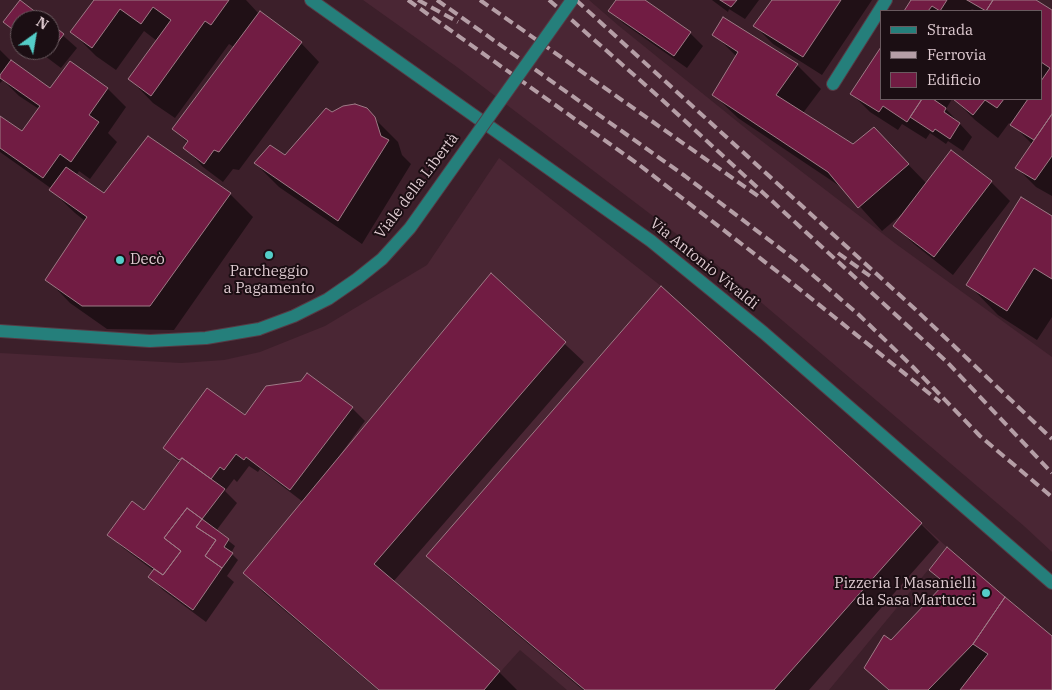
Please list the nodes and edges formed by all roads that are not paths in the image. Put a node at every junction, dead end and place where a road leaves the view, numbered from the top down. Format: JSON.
{"nodes":[{"id":1,"x":312,"y":0,"type":"edge"},
{"id":2,"x":572,"y":0,"type":"edge"},
{"id":3,"x":886,"y":0,"type":"edge"},
{"id":4,"x":833,"y":84,"type":"dead end"},
{"id":5,"x":0,"y":332,"type":"edge"},
{"id":6,"x":1052,"y":583,"type":"edge"}],
"edges":[{"from":1,"to":6,"type":"street","name":"Via Antonio Vivaldi"},
{"from":2,"to":5,"type":"street","name":"Viale della Libertà","bridge":true},
{"from":3,"to":4,"type":"street"}]}
